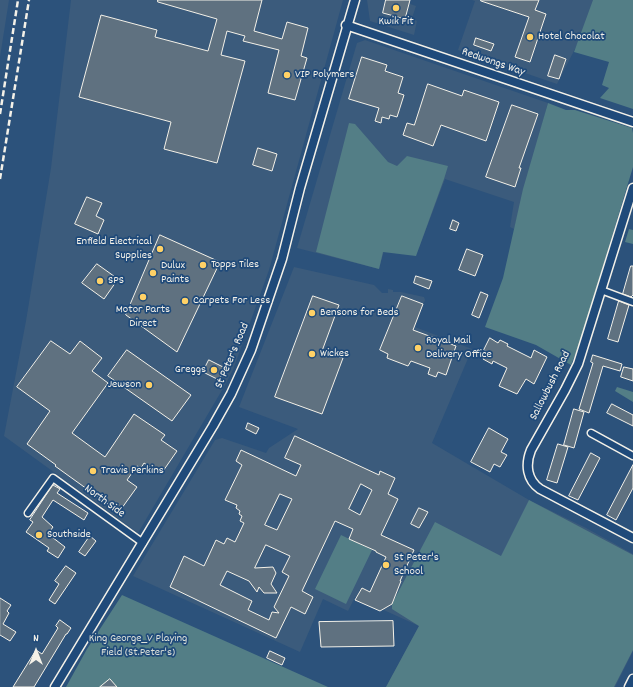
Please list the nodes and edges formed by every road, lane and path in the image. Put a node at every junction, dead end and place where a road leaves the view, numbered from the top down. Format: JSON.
{"nodes":[{"id":1,"x":355,"y":0,"type":"edge"},
{"id":2,"x":346,"y":25,"type":"junction"},
{"id":3,"x":633,"y":122,"type":"edge"},
{"id":4,"x":633,"y":189,"type":"edge"},
{"id":5,"x":601,"y":290,"type":"junction"},
{"id":6,"x":633,"y":302,"type":"edge"},
{"id":7,"x":591,"y":433,"type":"dead end"},
{"id":8,"x":633,"y":456,"type":"edge"},
{"id":9,"x":28,"y":513,"type":"dead end"},
{"id":10,"x":633,"y":538,"type":"edge"},
{"id":11,"x":143,"y":543,"type":"junction"},
{"id":12,"x":633,"y":678,"type":"edge"},
{"id":13,"x":55,"y":687,"type":"edge"},
{"id":14,"x":629,"y":687,"type":"edge"}],
"edges":[{"from":1,"to":2,"type":"street","name":"St Peter's Road"},
{"from":2,"to":3,"type":"street","name":"Redwongs Way"},
{"from":2,"to":11,"type":"street","name":"St Peter's Road"},
{"from":4,"to":5,"type":"street","name":"Sallowbush Road"},
{"from":5,"to":6,"type":"street"},
{"from":5,"to":10,"type":"street","name":"Sallowbush Road"},
{"from":7,"to":8,"type":"street"},
{"from":9,"to":11,"type":"street","name":"North Side"},
{"from":11,"to":13,"type":"street","name":"St Peter's Road"},
{"from":12,"to":14,"type":"street"}]}
